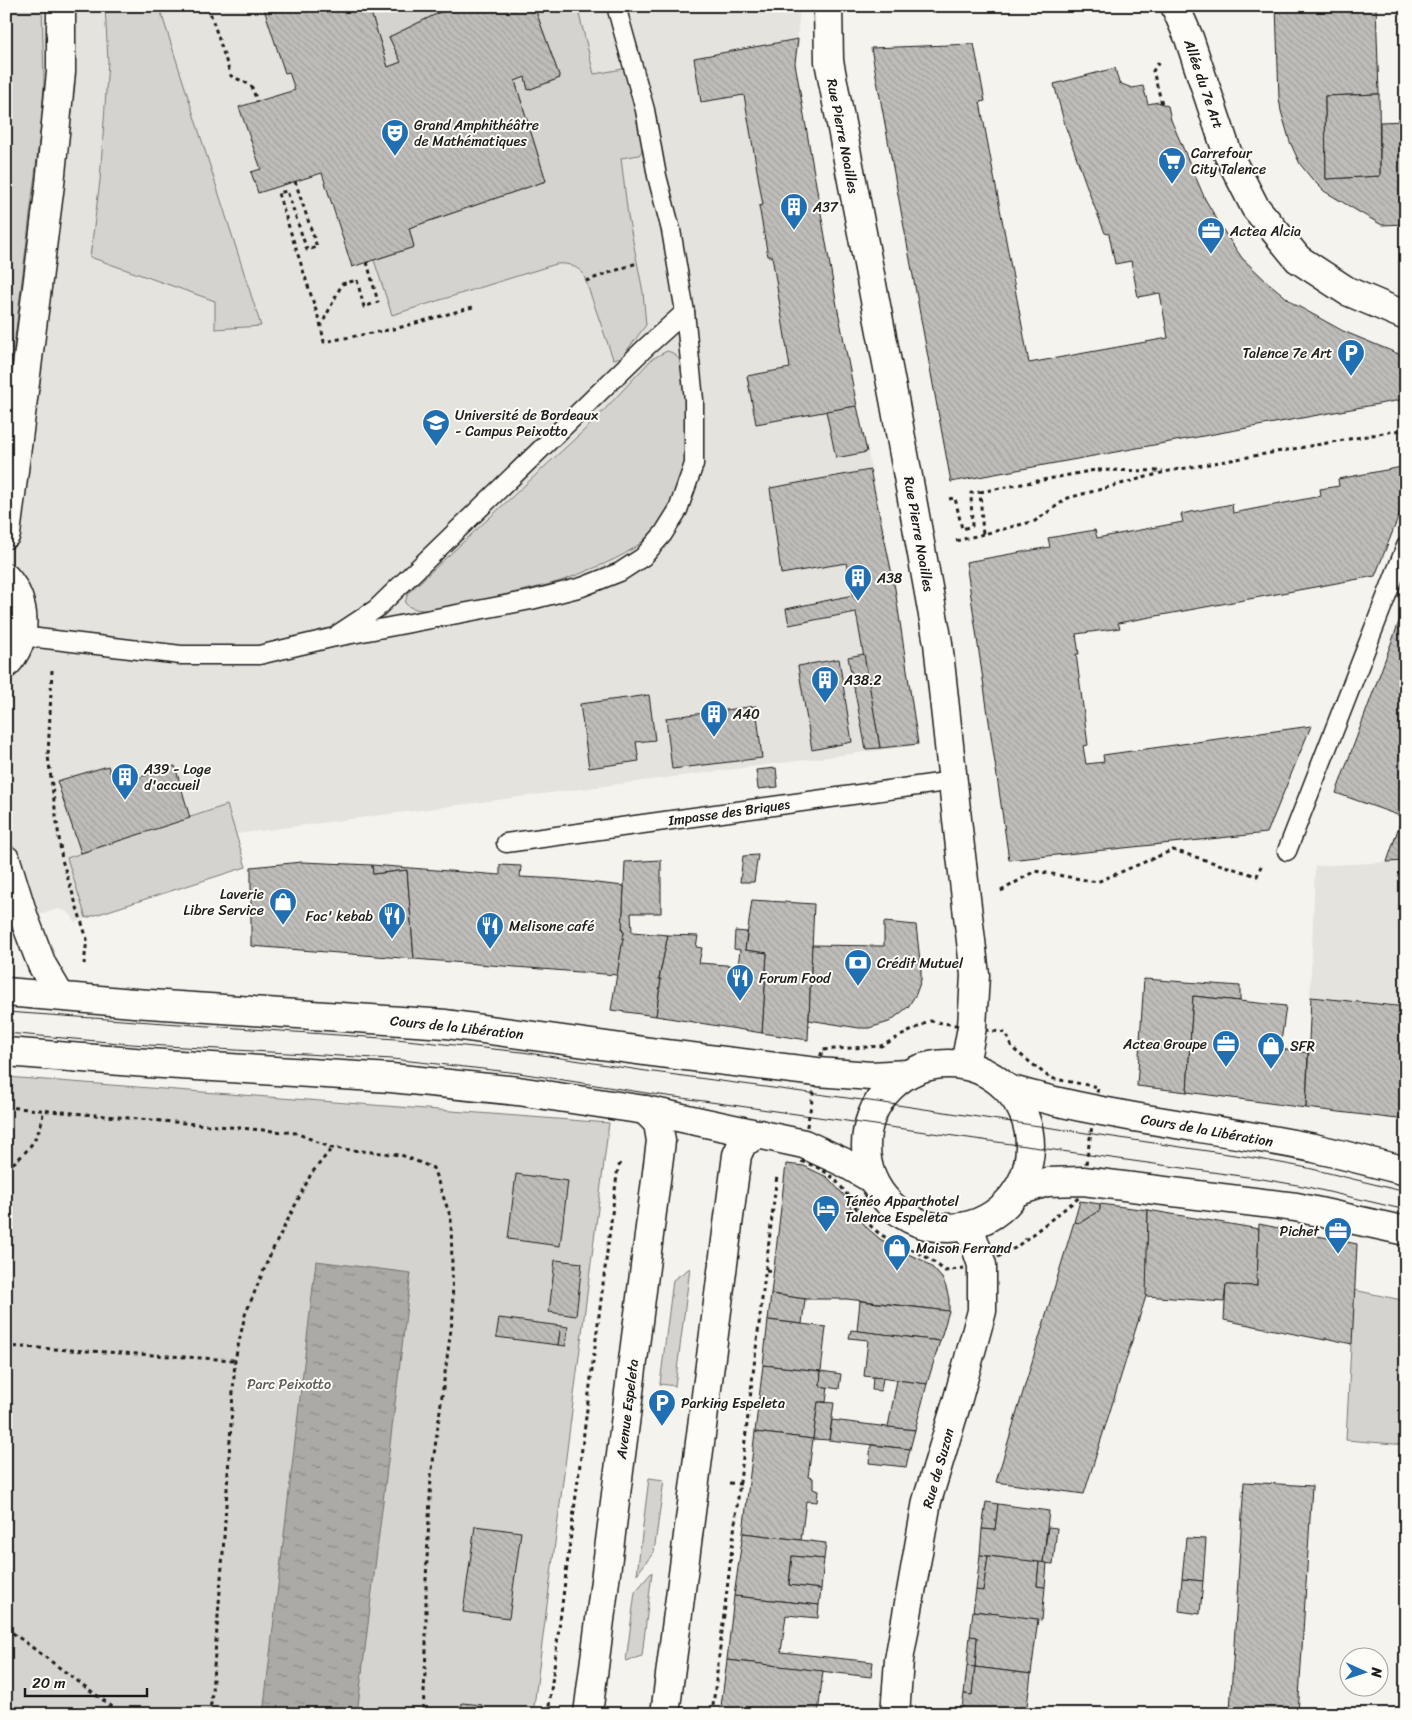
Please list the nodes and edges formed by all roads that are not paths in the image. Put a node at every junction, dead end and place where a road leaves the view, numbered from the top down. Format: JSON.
{"nodes":[{"id":1,"x":61,"y":6,"type":"edge"},
{"id":2,"x":616,"y":6,"type":"edge"},
{"id":3,"x":828,"y":6,"type":"edge"},
{"id":4,"x":1175,"y":6,"type":"edge"},
{"id":5,"x":685,"y":312,"type":"junction"},
{"id":6,"x":1406,"y":316,"type":"edge"},
{"id":7,"x":6,"y":534,"type":"edge"},
{"id":8,"x":1406,"y":546,"type":"edge"},
{"id":9,"x":6,"y":578,"type":"edge"},
{"id":10,"x":22,"y":636,"type":"junction"},
{"id":11,"x":331,"y":638,"type":"junction"},
{"id":12,"x":6,"y":664,"type":"edge"},
{"id":13,"x":953,"y":781,"type":"junction"},
{"id":14,"x":506,"y":843,"type":"dead end"},
{"id":15,"x":1287,"y":851,"type":"dead end"},
{"id":16,"x":6,"y":860,"type":"edge"},
{"id":17,"x":6,"y":992,"type":"edge"},
{"id":18,"x":60,"y":996,"type":"junction"},
{"id":19,"x":6,"y":1052,"type":"edge"},
{"id":20,"x":964,"y":1065,"type":"junction"},
{"id":21,"x":907,"y":1074,"type":"junction"},
{"id":22,"x":1008,"y":1089,"type":"junction"},
{"id":23,"x":645,"y":1110,"type":"junction"},
{"id":24,"x":760,"y":1134,"type":"junction"},
{"id":25,"x":1406,"y":1171,"type":"edge"},
{"id":26,"x":872,"y":1180,"type":"junction"},
{"id":27,"x":1016,"y":1192,"type":"junction"},
{"id":28,"x":969,"y":1226,"type":"junction"},
{"id":29,"x":1406,"y":1232,"type":"edge"},
{"id":30,"x":588,"y":1714,"type":"edge"},
{"id":31,"x":666,"y":1714,"type":"edge"},
{"id":32,"x":895,"y":1714,"type":"edge"}],
"edges":[{"from":1,"to":7,"type":"street"},
{"from":2,"to":5,"type":"lane"},
{"from":3,"to":13,"type":"street","name":"Rue Pierre Noailles"},
{"from":4,"to":6,"type":"street","name":"Allée du 7e Art"},
{"from":5,"to":11,"type":"lane"},
{"from":5,"to":11,"type":"lane"},
{"from":8,"to":15,"type":"lane"},
{"from":9,"to":10,"type":"street"},
{"from":10,"to":11,"type":"lane"},
{"from":10,"to":12,"type":"street"},
{"from":13,"to":14,"type":"lane","name":"Impasse des Briques"},
{"from":13,"to":20,"type":"street","name":"Rue Pierre Noailles"},
{"from":16,"to":18,"type":"street"},
{"from":17,"to":18,"type":"street","name":"Cours de la Libération"},
{"from":18,"to":21,"type":"street","name":"Cours de la Libération"},
{"from":19,"to":23,"type":"street"},
{"from":20,"to":21,"type":"street"},
{"from":20,"to":22,"type":"street"},
{"from":21,"to":26,"type":"street"},
{"from":22,"to":25,"type":"street","name":"Cours de la Libération"},
{"from":22,"to":27,"type":"street"},
{"from":23,"to":24,"type":"street"},
{"from":23,"to":30,"type":"street","name":"Avenue Espeleta"},
{"from":24,"to":26,"type":"street"},
{"from":24,"to":31,"type":"street"},
{"from":26,"to":28,"type":"street"},
{"from":27,"to":28,"type":"street"},
{"from":27,"to":29,"type":"street"},
{"from":28,"to":32,"type":"street","name":"Rue de Suzon"}]}
